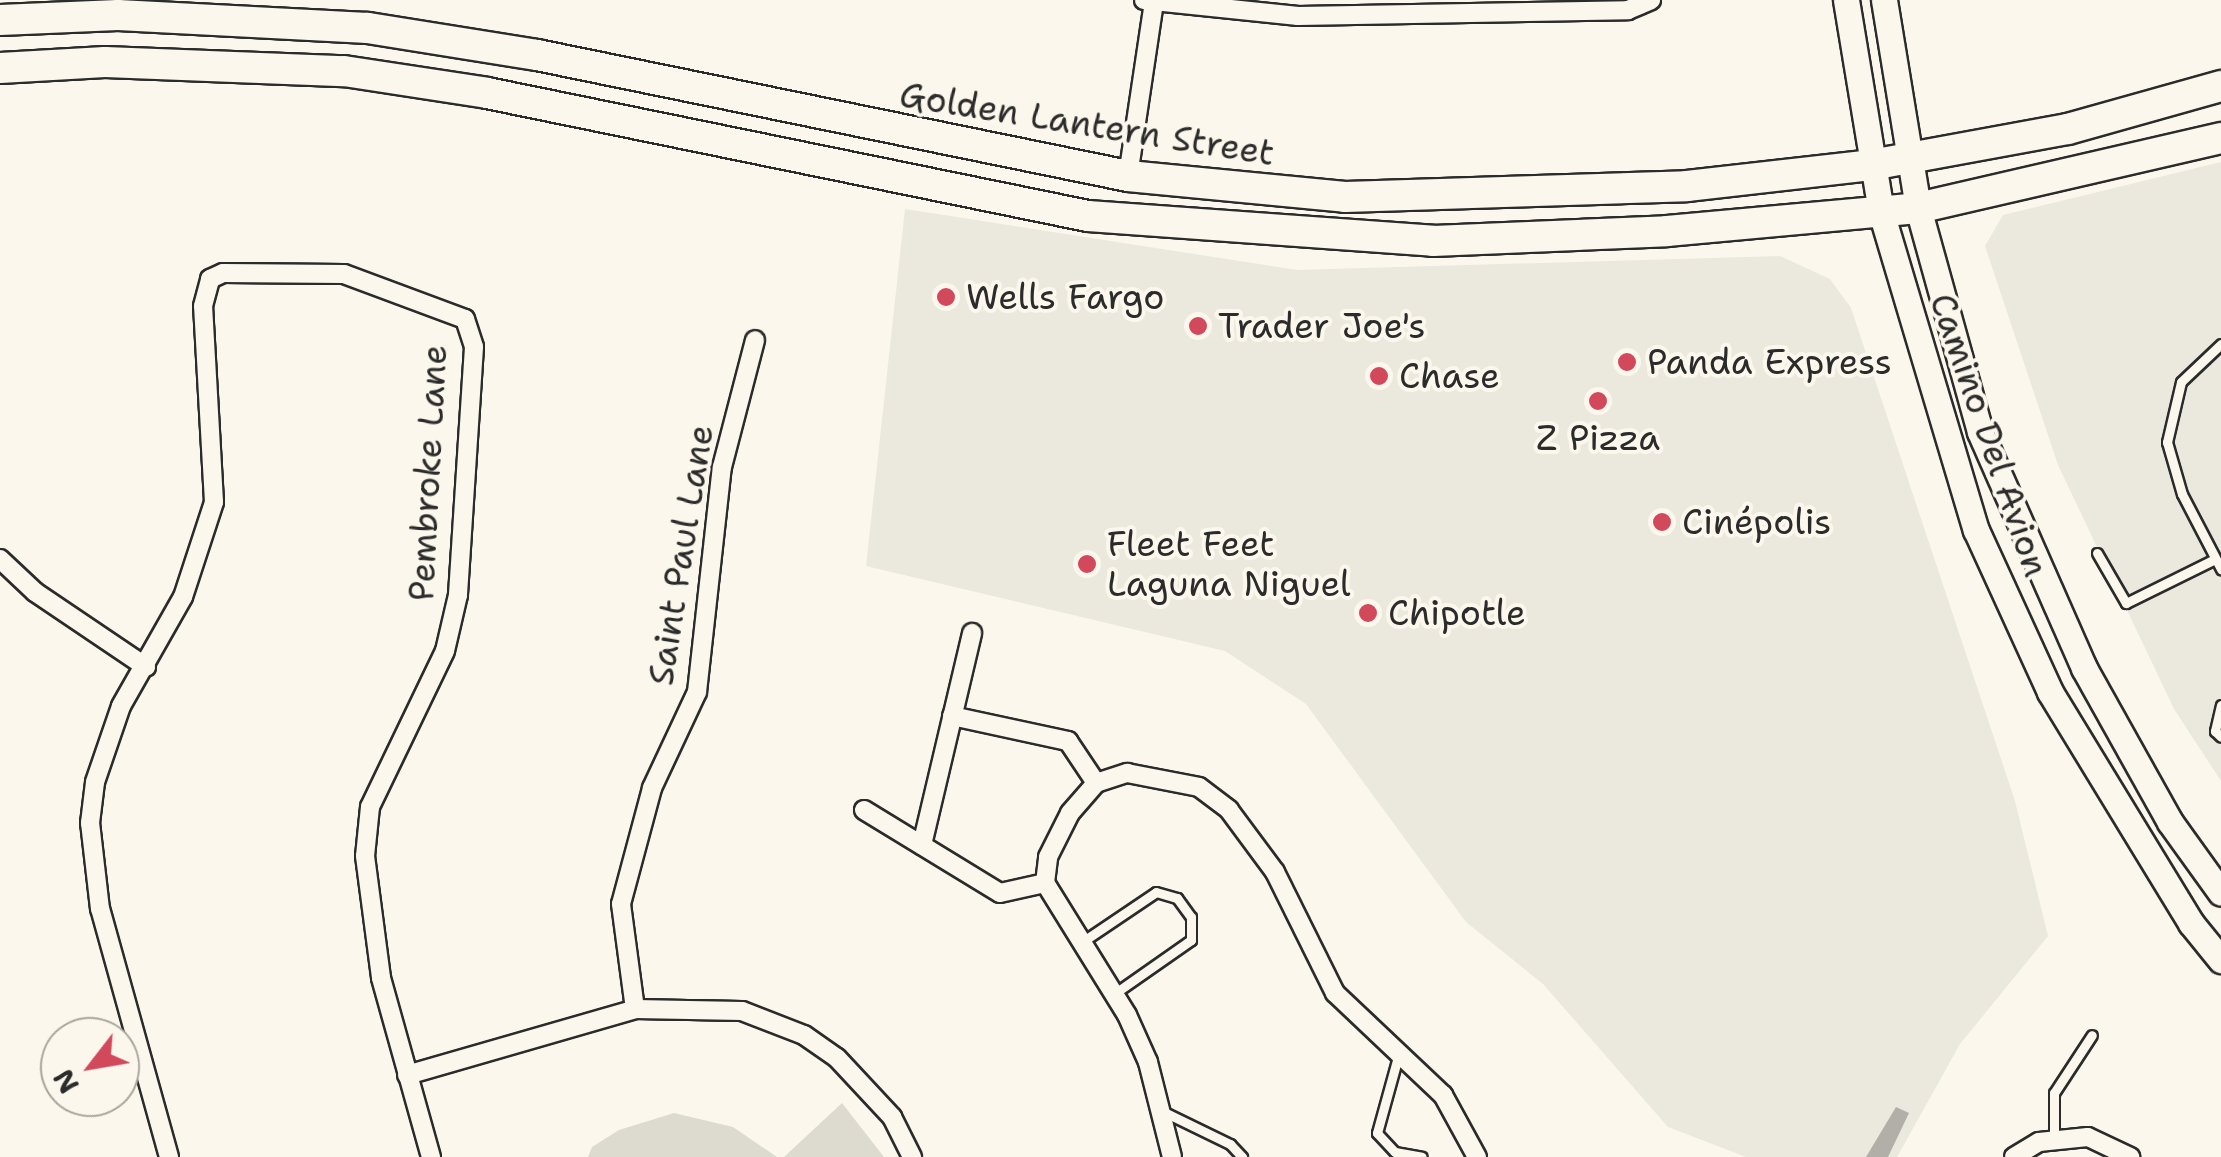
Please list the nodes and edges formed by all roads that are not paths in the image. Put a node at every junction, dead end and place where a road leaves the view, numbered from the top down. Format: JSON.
{"nodes":[{"id":1,"x":1651,"y":0,"type":"edge"},
{"id":2,"x":1846,"y":0,"type":"edge"},
{"id":3,"x":1884,"y":0,"type":"edge"},
{"id":4,"x":1149,"y":1,"type":"edge"},
{"id":5,"x":0,"y":20,"type":"edge"},
{"id":6,"x":0,"y":68,"type":"edge"},
{"id":7,"x":2221,"y":86,"type":"edge"},
{"id":8,"x":2221,"y":138,"type":"edge"},
{"id":9,"x":1908,"y":160,"type":"junction"},
{"id":10,"x":1871,"y":165,"type":"junction"},
{"id":11,"x":1128,"y":176,"type":"junction"},
{"id":12,"x":1918,"y":208,"type":"junction"},
{"id":13,"x":1881,"y":212,"type":"junction"},
{"id":14,"x":755,"y":340,"type":"dead end"},
{"id":15,"x":2221,"y":344,"type":"edge"},
{"id":16,"x":2096,"y":554,"type":"dead end"},
{"id":17,"x":2216,"y":558,"type":"junction"},
{"id":18,"x":0,"y":559,"type":"edge"},
{"id":19,"x":2221,"y":570,"type":"edge"},
{"id":20,"x":972,"y":632,"type":"dead end"},
{"id":21,"x":146,"y":668,"type":"junction"},
{"id":22,"x":2221,"y":706,"type":"edge"},
{"id":23,"x":952,"y":716,"type":"junction"},
{"id":24,"x":2221,"y":737,"type":"edge"},
{"id":25,"x":1096,"y":783,"type":"junction"},
{"id":26,"x":864,"y":810,"type":"dead end"},
{"id":27,"x":922,"y":845,"type":"junction"},
{"id":28,"x":1045,"y":882,"type":"junction"},
{"id":29,"x":2221,"y":893,"type":"edge"},
{"id":30,"x":1080,"y":944,"type":"junction"},
{"id":31,"x":2221,"y":960,"type":"edge"},
{"id":32,"x":1113,"y":994,"type":"junction"},
{"id":33,"x":635,"y":1009,"type":"junction"},
{"id":34,"x":2092,"y":1035,"type":"dead end"},
{"id":35,"x":1400,"y":1053,"type":"junction"},
{"id":36,"x":408,"y":1075,"type":"junction"},
{"id":37,"x":1162,"y":1112,"type":"junction"},
{"id":38,"x":2054,"y":1140,"type":"junction"},
{"id":39,"x":169,"y":1157,"type":"edge"},
{"id":40,"x":431,"y":1157,"type":"edge"},
{"id":41,"x":912,"y":1157,"type":"edge"},
{"id":42,"x":1172,"y":1157,"type":"edge"},
{"id":43,"x":1242,"y":1157,"type":"edge"},
{"id":44,"x":1422,"y":1157,"type":"edge"},
{"id":45,"x":1477,"y":1157,"type":"edge"},
{"id":46,"x":2014,"y":1157,"type":"edge"},
{"id":47,"x":2130,"y":1157,"type":"edge"}],
"edges":[{"from":1,"to":4,"type":"street"},
{"from":2,"to":10,"type":"main road","name":"Camino Del Avion"},
{"from":3,"to":9,"type":"main road","name":"Camino Del Avion"},
{"from":4,"to":11,"type":"street"},
{"from":5,"to":11,"type":"main road","name":"Golden Lantern Street"},
{"from":6,"to":13,"type":"main road"},
{"from":7,"to":9,"type":"main road","name":"Golden Lantern Street"},
{"from":8,"to":12,"type":"main road"},
{"from":9,"to":10,"type":"main road","name":"Golden Lantern Street"},
{"from":9,"to":12,"type":"main road","name":"Camino Del Avion"},
{"from":10,"to":11,"type":"main road","name":"Golden Lantern Street"},
{"from":10,"to":13,"type":"main road","name":"Camino Del Avion"},
{"from":12,"to":13,"type":"main road"},
{"from":12,"to":29,"type":"main road","name":"Camino Del Avion"},
{"from":13,"to":31,"type":"main road","name":"Camino Del Avion"},
{"from":14,"to":33,"type":"street","name":"Saint Paul Lane"},
{"from":15,"to":17,"type":"lane"},
{"from":16,"to":17,"type":"lane"},
{"from":17,"to":19,"type":"lane"},
{"from":18,"to":21,"type":"street"},
{"from":20,"to":23,"type":"street"},
{"from":21,"to":36,"type":"street","name":"Pembroke Lane"},
{"from":21,"to":39,"type":"street"},
{"from":22,"to":24,"type":"lane"},
{"from":23,"to":25,"type":"street"},
{"from":23,"to":27,"type":"street"},
{"from":25,"to":28,"type":"street"},
{"from":25,"to":35,"type":"street"},
{"from":26,"to":27,"type":"street"},
{"from":27,"to":28,"type":"street"},
{"from":28,"to":30,"type":"street"},
{"from":30,"to":32,"type":"street"},
{"from":30,"to":32,"type":"lane"},
{"from":32,"to":37,"type":"street"},
{"from":33,"to":36,"type":"street"},
{"from":33,"to":41,"type":"street"},
{"from":34,"to":38,"type":"lane"},
{"from":35,"to":44,"type":"lane"},
{"from":35,"to":45,"type":"street"},
{"from":36,"to":40,"type":"street","name":"Pembroke Lane"},
{"from":37,"to":42,"type":"street"},
{"from":37,"to":43,"type":"lane"},
{"from":38,"to":46,"type":"street"},
{"from":38,"to":47,"type":"street"}]}
